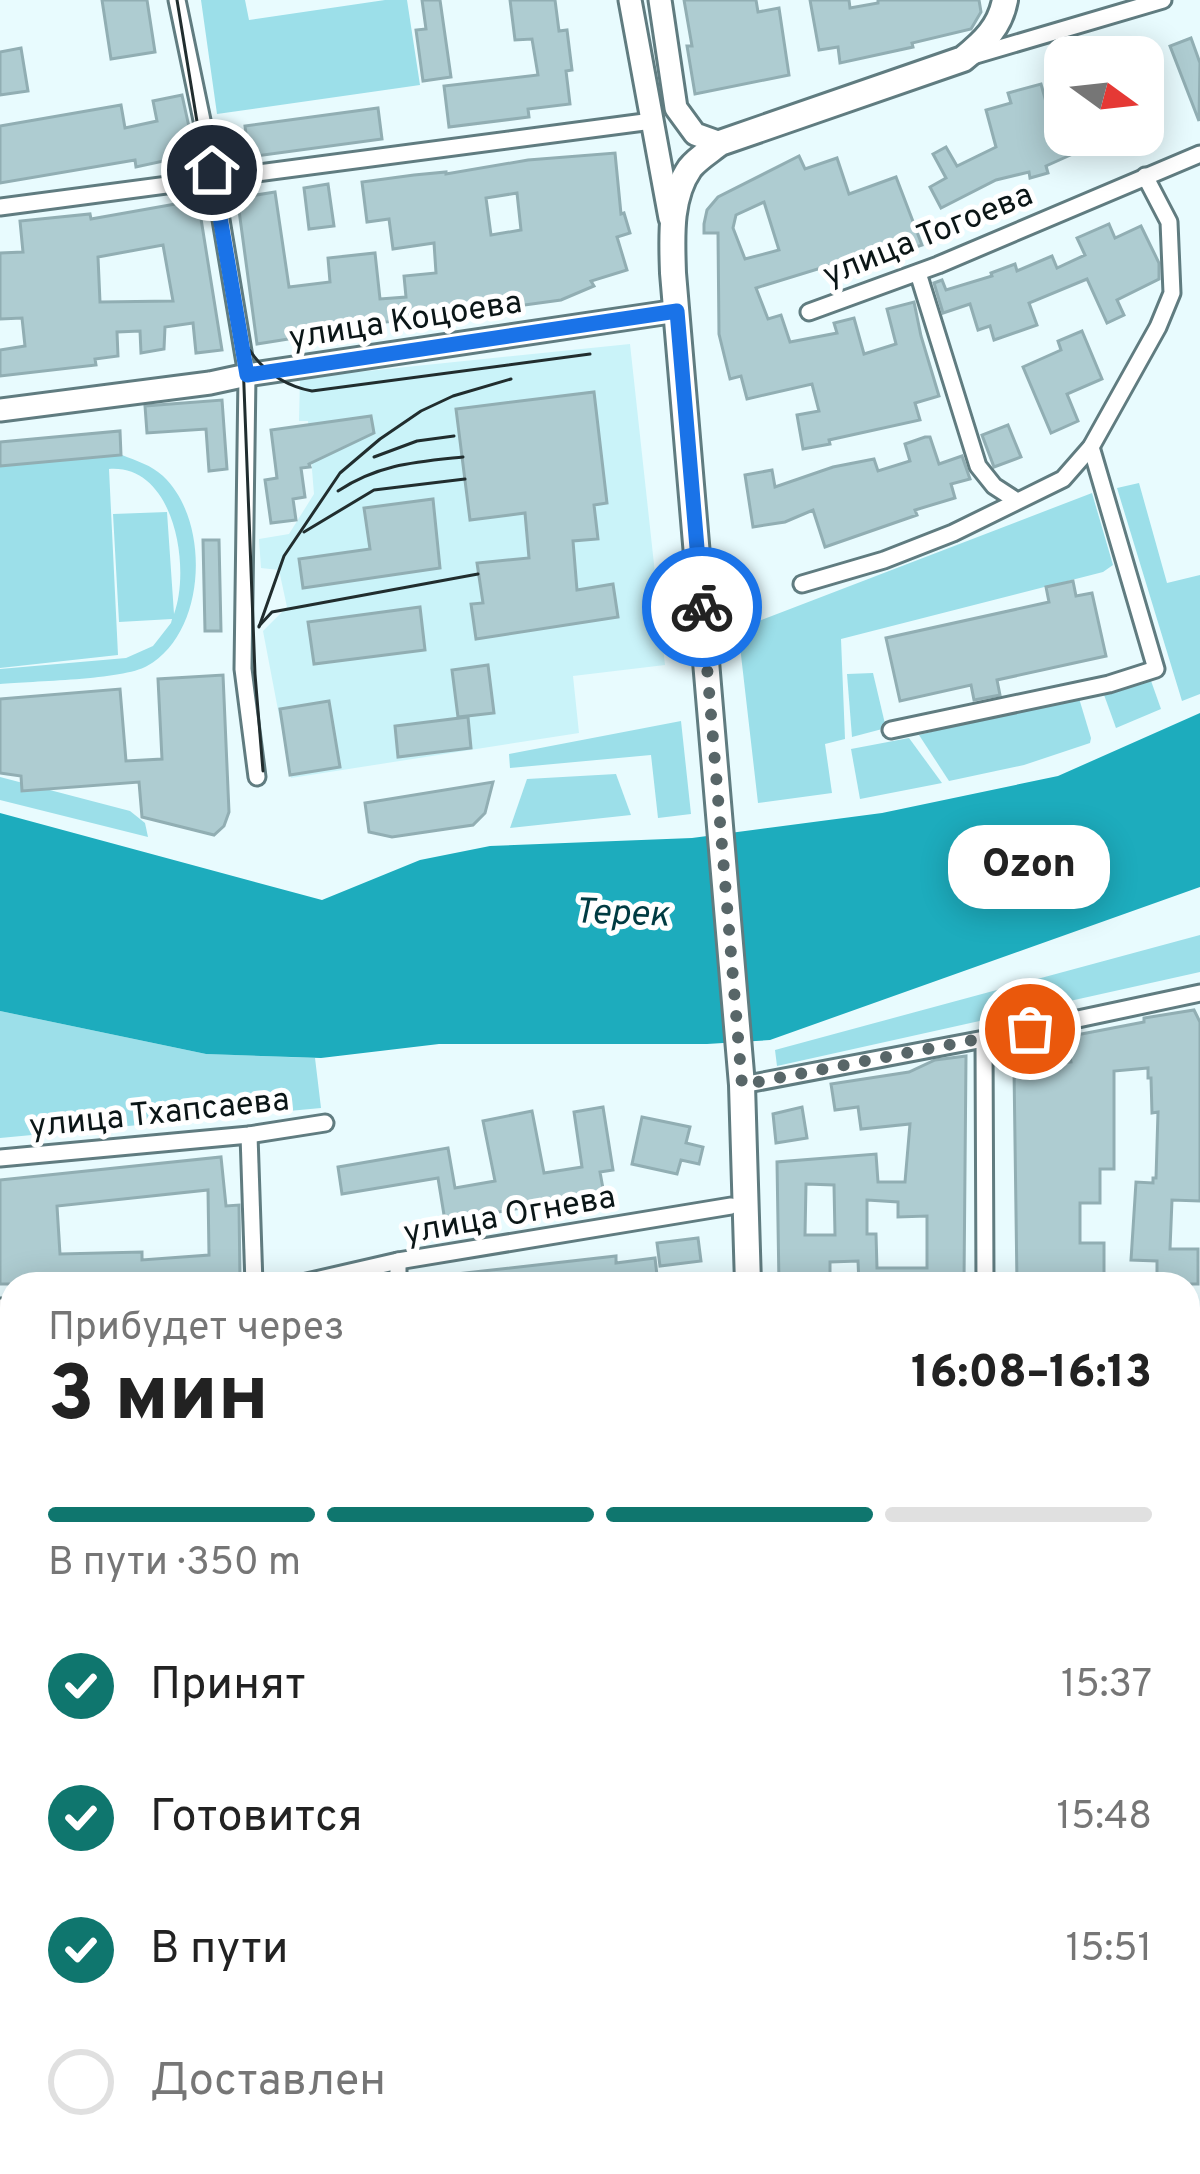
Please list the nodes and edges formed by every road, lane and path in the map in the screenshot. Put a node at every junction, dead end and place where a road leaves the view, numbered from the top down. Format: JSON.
{"nodes":[{"id":1,"x":177,"y":0,"type":"edge"},
{"id":2,"x":630,"y":0,"type":"edge"},
{"id":3,"x":660,"y":0,"type":"edge"},
{"id":4,"x":1005,"y":0,"type":"edge"},
{"id":5,"x":1163,"y":0,"type":"edge"},
{"id":6,"x":963,"y":58,"type":"junction"},
{"id":7,"x":652,"y":122,"type":"junction"},
{"id":8,"x":720,"y":143,"type":"junction"},
{"id":9,"x":1200,"y":154,"type":"edge"},
{"id":10,"x":1144,"y":176,"type":"junction"},
{"id":11,"x":214,"y":178,"type":"junction"},
{"id":12,"x":0,"y":207,"type":"edge"},
{"id":13,"x":672,"y":228,"type":"junction"},
{"id":14,"x":918,"y":273,"type":"junction"},
{"id":15,"x":677,"y":311,"type":"junction"},
{"id":16,"x":809,"y":312,"type":"dead end"},
{"id":17,"x":247,"y":375,"type":"junction"},
{"id":18,"x":0,"y":410,"type":"edge"},
{"id":19,"x":1090,"y":447,"type":"junction"},
{"id":20,"x":1018,"y":501,"type":"junction"},
{"id":21,"x":802,"y":584,"type":"dead end"},
{"id":22,"x":891,"y":730,"type":"dead end"},
{"id":23,"x":257,"y":777,"type":"dead end"},
{"id":24,"x":1200,"y":993,"type":"edge"},
{"id":25,"x":984,"y":1040,"type":"junction"},
{"id":26,"x":742,"y":1079,"type":"junction"},
{"id":27,"x":325,"y":1123,"type":"dead end"},
{"id":28,"x":249,"y":1136,"type":"junction"},
{"id":29,"x":0,"y":1158,"type":"edge"},
{"id":30,"x":731,"y":1206,"type":"junction"},
{"id":31,"x":398,"y":1262,"type":"junction"},
{"id":32,"x":254,"y":1272,"type":"edge"},
{"id":33,"x":353,"y":1272,"type":"edge"},
{"id":34,"x":398,"y":1272,"type":"edge"},
{"id":35,"x":731,"y":1272,"type":"edge"},
{"id":36,"x":748,"y":1272,"type":"edge"},
{"id":37,"x":986,"y":1272,"type":"edge"}],
"edges":[{"from":1,"to":11,"type":"street"},
{"from":2,"to":7,"type":"street"},
{"from":3,"to":8,"type":"street"},
{"from":4,"to":6,"type":"main road"},
{"from":5,"to":6,"type":"street"},
{"from":6,"to":8,"type":"main road"},
{"from":7,"to":11,"type":"street"},
{"from":7,"to":13,"type":"street"},
{"from":8,"to":13,"type":"main road"},
{"from":9,"to":10,"type":"street","name":"улица Тогоева"},
{"from":10,"to":14,"type":"street","name":"улица Тогоева"},
{"from":10,"to":19,"type":"street"},
{"from":11,"to":12,"type":"street"},
{"from":11,"to":17,"type":"street"},
{"from":13,"to":15,"type":"main road"},
{"from":14,"to":16,"type":"street","name":"улица Тогоева"},
{"from":14,"to":20,"type":"street"},
{"from":15,"to":17,"type":"street","name":"улица Коцоева"},
{"from":15,"to":26,"type":"main road"},
{"from":17,"to":18,"type":"street","name":"улица Коцоева"},
{"from":17,"to":23,"type":"street"},
{"from":19,"to":20,"type":"street"},
{"from":19,"to":22,"type":"street"},
{"from":20,"to":21,"type":"street"},
{"from":24,"to":25,"type":"street"},
{"from":25,"to":26,"type":"street"},
{"from":25,"to":37,"type":"street"},
{"from":26,"to":30,"type":"main road"},
{"from":26,"to":36,"type":"main road"},
{"from":27,"to":28,"type":"street","name":"улица Тхапсаева"},
{"from":28,"to":29,"type":"street","name":"улица Тхапсаева"},
{"from":28,"to":32,"type":"street"},
{"from":30,"to":31,"type":"street","name":"улица Огнева"},
{"from":30,"to":35,"type":"main road"},
{"from":31,"to":33,"type":"street","name":"улица Огнева"},
{"from":31,"to":34,"type":"street"}]}
